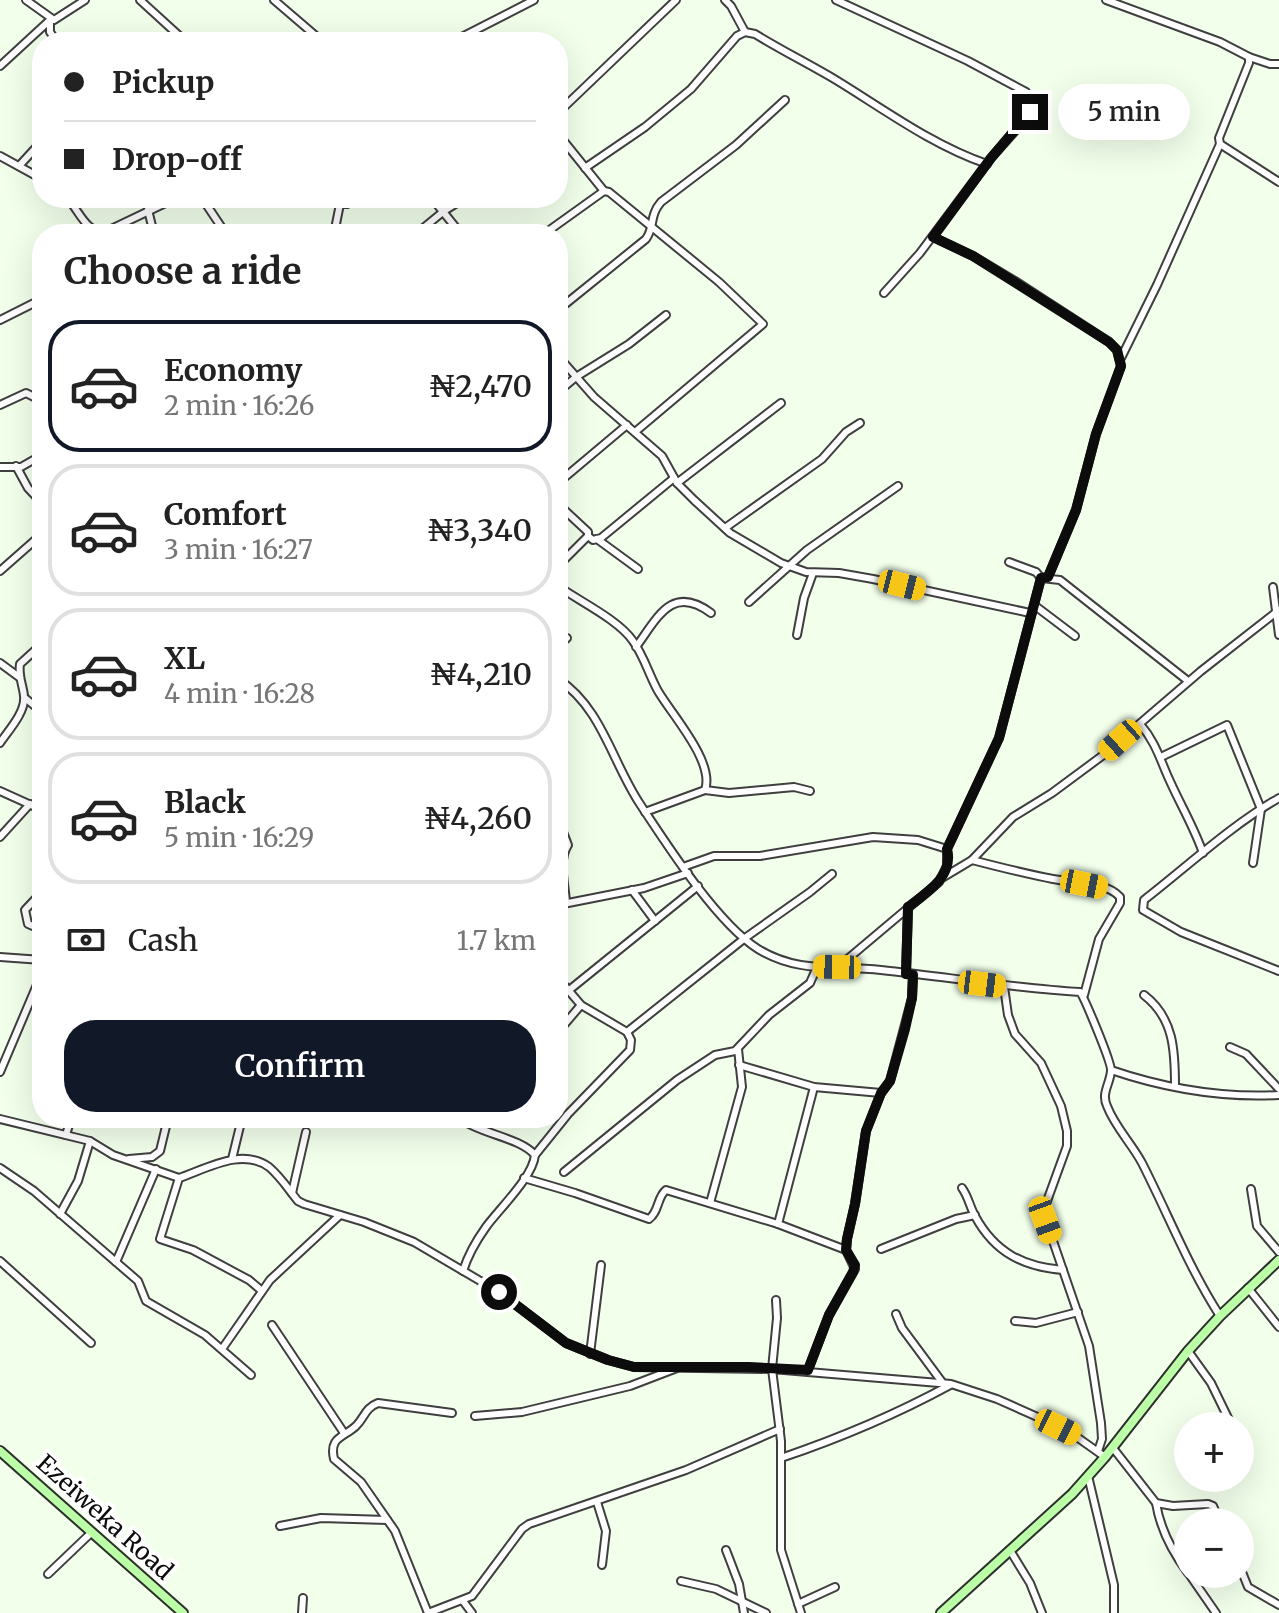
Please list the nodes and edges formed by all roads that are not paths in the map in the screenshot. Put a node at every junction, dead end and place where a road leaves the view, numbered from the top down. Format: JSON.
{"nodes":[{"id":1,"x":26,"y":0,"type":"edge"},
{"id":2,"x":85,"y":0,"type":"edge"},
{"id":3,"x":140,"y":0,"type":"edge"},
{"id":4,"x":274,"y":0,"type":"edge"},
{"id":5,"x":534,"y":0,"type":"edge"},
{"id":6,"x":676,"y":0,"type":"edge"},
{"id":7,"x":725,"y":0,"type":"edge"},
{"id":8,"x":836,"y":0,"type":"edge"},
{"id":9,"x":1106,"y":0,"type":"edge"},
{"id":10,"x":50,"y":20,"type":"junction"},
{"id":11,"x":37,"y":32,"type":"edge"},
{"id":12,"x":50,"y":32,"type":"edge"},
{"id":13,"x":175,"y":32,"type":"edge"},
{"id":14,"x":311,"y":32,"type":"edge"},
{"id":15,"x":472,"y":32,"type":"edge"},
{"id":16,"x":745,"y":32,"type":"junction"},
{"id":17,"x":32,"y":37,"type":"edge"},
{"id":18,"x":1249,"y":57,"type":"junction"},
{"id":19,"x":1279,"y":64,"type":"edge"},
{"id":20,"x":0,"y":66,"type":"edge"},
{"id":21,"x":785,"y":100,"type":"dead end"},
{"id":22,"x":568,"y":103,"type":"edge"},
{"id":23,"x":1220,"y":144,"type":"junction"},
{"id":24,"x":568,"y":147,"type":"edge"},
{"id":25,"x":32,"y":152,"type":"edge"},
{"id":26,"x":0,"y":156,"type":"edge"},
{"id":27,"x":987,"y":164,"type":"junction"},
{"id":28,"x":19,"y":166,"type":"junction"},
{"id":29,"x":585,"y":168,"type":"junction"},
{"id":30,"x":32,"y":173,"type":"edge"},
{"id":31,"x":1279,"y":182,"type":"edge"},
{"id":32,"x":604,"y":191,"type":"junction"},
{"id":33,"x":153,"y":208,"type":"edge"},
{"id":34,"x":441,"y":208,"type":"edge"},
{"id":35,"x":449,"y":208,"type":"edge"},
{"id":36,"x":148,"y":210,"type":"junction"},
{"id":37,"x":444,"y":211,"type":"junction"},
{"id":38,"x":121,"y":224,"type":"edge"},
{"id":39,"x":152,"y":224,"type":"edge"},
{"id":40,"x":428,"y":224,"type":"edge"},
{"id":41,"x":454,"y":224,"type":"edge"},
{"id":42,"x":558,"y":224,"type":"edge"},
{"id":43,"x":651,"y":226,"type":"junction"},
{"id":44,"x":933,"y":237,"type":"junction"},
{"id":45,"x":884,"y":293,"type":"dead end"},
{"id":46,"x":568,"y":302,"type":"edge"},
{"id":47,"x":32,"y":304,"type":"edge"},
{"id":48,"x":666,"y":315,"type":"dead end"},
{"id":49,"x":0,"y":320,"type":"edge"},
{"id":50,"x":1121,"y":358,"type":"junction"},
{"id":51,"x":568,"y":368,"type":"edge"},
{"id":52,"x":576,"y":377,"type":"junction"},
{"id":53,"x":568,"y":384,"type":"edge"},
{"id":54,"x":32,"y":396,"type":"edge"},
{"id":55,"x":781,"y":403,"type":"dead end"},
{"id":56,"x":0,"y":405,"type":"edge"},
{"id":57,"x":860,"y":423,"type":"dead end"},
{"id":58,"x":627,"y":425,"type":"junction"},
{"id":59,"x":635,"y":432,"type":"junction"},
{"id":60,"x":32,"y":462,"type":"edge"},
{"id":61,"x":16,"y":466,"type":"junction"},
{"id":62,"x":0,"y":467,"type":"edge"},
{"id":63,"x":568,"y":475,"type":"edge"},
{"id":64,"x":676,"y":480,"type":"junction"},
{"id":65,"x":898,"y":486,"type":"dead end"},
{"id":66,"x":32,"y":492,"type":"edge"},
{"id":67,"x":568,"y":513,"type":"edge"},
{"id":68,"x":725,"y":528,"type":"junction"},
{"id":69,"x":588,"y":536,"type":"junction"},
{"id":70,"x":597,"y":539,"type":"junction"},
{"id":71,"x":32,"y":543,"type":"edge"},
{"id":72,"x":568,"y":556,"type":"edge"},
{"id":73,"x":1009,"y":562,"type":"dead end"},
{"id":74,"x":791,"y":567,"type":"junction"},
{"id":75,"x":638,"y":569,"type":"dead end"},
{"id":76,"x":0,"y":571,"type":"edge"},
{"id":77,"x":813,"y":573,"type":"junction"},
{"id":78,"x":1044,"y":578,"type":"junction"},
{"id":79,"x":1273,"y":587,"type":"dead end"},
{"id":80,"x":568,"y":593,"type":"edge"},
{"id":81,"x":749,"y":602,"type":"dead end"},
{"id":82,"x":1034,"y":605,"type":"junction"},
{"id":83,"x":1277,"y":611,"type":"edge"},
{"id":84,"x":711,"y":613,"type":"dead end"},
{"id":85,"x":1030,"y":613,"type":"junction"},
{"id":86,"x":797,"y":635,"type":"dead end"},
{"id":87,"x":1279,"y":635,"type":"edge"},
{"id":88,"x":1075,"y":636,"type":"dead end"},
{"id":89,"x":636,"y":647,"type":"junction"},
{"id":90,"x":32,"y":653,"type":"edge"},
{"id":91,"x":0,"y":663,"type":"edge"},
{"id":92,"x":19,"y":677,"type":"junction"},
{"id":93,"x":1188,"y":681,"type":"junction"},
{"id":94,"x":568,"y":688,"type":"edge"},
{"id":95,"x":25,"y":698,"type":"junction"},
{"id":96,"x":32,"y":704,"type":"edge"},
{"id":97,"x":1140,"y":724,"type":"junction"},
{"id":98,"x":0,"y":743,"type":"edge"},
{"id":99,"x":1161,"y":757,"type":"junction"},
{"id":100,"x":705,"y":790,"type":"junction"},
{"id":101,"x":0,"y":791,"type":"edge"},
{"id":102,"x":810,"y":791,"type":"dead end"},
{"id":103,"x":1279,"y":798,"type":"edge"},
{"id":104,"x":30,"y":804,"type":"joint"},
{"id":105,"x":1261,"y":809,"type":"junction"},
{"id":106,"x":645,"y":812,"type":"junction"},
{"id":107,"x":0,"y":837,"type":"edge"},
{"id":108,"x":947,"y":849,"type":"junction"},
{"id":109,"x":1203,"y":853,"type":"junction"},
{"id":110,"x":972,"y":860,"type":"junction"},
{"id":111,"x":1253,"y":863,"type":"dead end"},
{"id":112,"x":685,"y":870,"type":"junction"},
{"id":113,"x":832,"y":874,"type":"dead end"},
{"id":114,"x":942,"y":878,"type":"junction"},
{"id":115,"x":698,"y":886,"type":"junction"},
{"id":116,"x":632,"y":890,"type":"junction"},
{"id":117,"x":568,"y":902,"type":"edge"},
{"id":118,"x":32,"y":903,"type":"edge"},
{"id":119,"x":908,"y":907,"type":"junction"},
{"id":120,"x":655,"y":921,"type":"junction"},
{"id":121,"x":32,"y":926,"type":"edge"},
{"id":122,"x":745,"y":938,"type":"junction"},
{"id":123,"x":0,"y":957,"type":"edge"},
{"id":124,"x":32,"y":959,"type":"edge"},
{"id":125,"x":817,"y":967,"type":"junction"},
{"id":126,"x":837,"y":967,"type":"junction"},
{"id":127,"x":1279,"y":971,"type":"edge"},
{"id":128,"x":909,"y":974,"type":"junction"},
{"id":129,"x":1004,"y":987,"type":"junction"},
{"id":130,"x":568,"y":991,"type":"joint"},
{"id":131,"x":1084,"y":995,"type":"junction"},
{"id":132,"x":1144,"y":995,"type":"dead end"},
{"id":133,"x":32,"y":997,"type":"edge"},
{"id":134,"x":581,"y":1005,"type":"junction"},
{"id":135,"x":568,"y":1020,"type":"edge"},
{"id":136,"x":627,"y":1032,"type":"junction"},
{"id":137,"x":1230,"y":1047,"type":"dead end"},
{"id":138,"x":738,"y":1049,"type":"junction"},
{"id":139,"x":739,"y":1065,"type":"junction"},
{"id":140,"x":1111,"y":1070,"type":"junction"},
{"id":141,"x":0,"y":1072,"type":"edge"},
{"id":142,"x":1175,"y":1086,"type":"junction"},
{"id":143,"x":814,"y":1087,"type":"junction"},
{"id":144,"x":1279,"y":1092,"type":"edge"},
{"id":145,"x":881,"y":1093,"type":"junction"},
{"id":146,"x":568,"y":1114,"type":"edge"},
{"id":147,"x":0,"y":1119,"type":"edge"},
{"id":148,"x":32,"y":1127,"type":"edge"},
{"id":149,"x":37,"y":1128,"type":"edge"},
{"id":150,"x":68,"y":1128,"type":"edge"},
{"id":151,"x":166,"y":1128,"type":"edge"},
{"id":152,"x":240,"y":1128,"type":"edge"},
{"id":153,"x":477,"y":1128,"type":"edge"},
{"id":154,"x":557,"y":1128,"type":"edge"},
{"id":155,"x":306,"y":1132,"type":"dead end"},
{"id":156,"x":66,"y":1135,"type":"junction"},
{"id":157,"x":90,"y":1141,"type":"junction"},
{"id":158,"x":535,"y":1155,"type":"junction"},
{"id":159,"x":125,"y":1159,"type":"junction"},
{"id":160,"x":232,"y":1159,"type":"junction"},
{"id":161,"x":0,"y":1168,"type":"edge"},
{"id":162,"x":156,"y":1169,"type":"junction"},
{"id":163,"x":564,"y":1172,"type":"dead end"},
{"id":164,"x":179,"y":1178,"type":"junction"},
{"id":165,"x":524,"y":1178,"type":"junction"},
{"id":166,"x":962,"y":1188,"type":"dead end"},
{"id":167,"x":1251,"y":1189,"type":"dead end"},
{"id":168,"x":292,"y":1193,"type":"junction"},
{"id":169,"x":710,"y":1203,"type":"junction"},
{"id":170,"x":60,"y":1214,"type":"junction"},
{"id":171,"x":340,"y":1215,"type":"junction"},
{"id":172,"x":975,"y":1215,"type":"junction"},
{"id":173,"x":778,"y":1224,"type":"junction"},
{"id":174,"x":881,"y":1249,"type":"dead end"},
{"id":175,"x":846,"y":1250,"type":"junction"},
{"id":176,"x":1279,"y":1252,"type":"edge"},
{"id":177,"x":1279,"y":1260,"type":"edge"},
{"id":178,"x":0,"y":1261,"type":"edge"},
{"id":179,"x":116,"y":1262,"type":"junction"},
{"id":180,"x":601,"y":1265,"type":"dead end"},
{"id":181,"x":1063,"y":1270,"type":"junction"},
{"id":182,"x":463,"y":1271,"type":"junction"},
{"id":183,"x":1248,"y":1288,"type":"junction"},
{"id":184,"x":262,"y":1291,"type":"junction"},
{"id":185,"x":776,"y":1300,"type":"dead end"},
{"id":186,"x":1078,"y":1312,"type":"junction"},
{"id":187,"x":896,"y":1314,"type":"dead end"},
{"id":188,"x":1220,"y":1316,"type":"junction"},
{"id":189,"x":1015,"y":1321,"type":"dead end"},
{"id":190,"x":272,"y":1325,"type":"dead end"},
{"id":191,"x":1279,"y":1327,"type":"edge"},
{"id":192,"x":91,"y":1343,"type":"dead end"},
{"id":193,"x":222,"y":1349,"type":"junction"},
{"id":194,"x":1188,"y":1351,"type":"junction"},
{"id":195,"x":590,"y":1354,"type":"junction"},
{"id":196,"x":678,"y":1368,"type":"junction"},
{"id":197,"x":772,"y":1369,"type":"junction"},
{"id":198,"x":808,"y":1370,"type":"junction"},
{"id":199,"x":251,"y":1375,"type":"dead end"},
{"id":200,"x":942,"y":1382,"type":"junction"},
{"id":201,"x":951,"y":1384,"type":"junction"},
{"id":202,"x":1225,"y":1412,"type":"edge"},
{"id":203,"x":452,"y":1413,"type":"dead end"},
{"id":204,"x":475,"y":1416,"type":"dead end"},
{"id":205,"x":780,"y":1429,"type":"junction"},
{"id":206,"x":344,"y":1433,"type":"junction"},
{"id":207,"x":1113,"y":1448,"type":"junction"},
{"id":208,"x":0,"y":1451,"type":"edge"},
{"id":209,"x":1102,"y":1454,"type":"junction"},
{"id":210,"x":781,"y":1458,"type":"junction"},
{"id":211,"x":1088,"y":1476,"type":"junction"},
{"id":212,"x":597,"y":1502,"type":"junction"},
{"id":213,"x":1156,"y":1503,"type":"junction"},
{"id":214,"x":1214,"y":1508,"type":"edge"},
{"id":215,"x":387,"y":1520,"type":"junction"},
{"id":216,"x":280,"y":1526,"type":"dead end"},
{"id":217,"x":92,"y":1532,"type":"junction"},
{"id":218,"x":726,"y":1550,"type":"dead end"},
{"id":219,"x":1174,"y":1550,"type":"edge"},
{"id":220,"x":1011,"y":1552,"type":"junction"},
{"id":221,"x":602,"y":1565,"type":"dead end"},
{"id":222,"x":48,"y":1574,"type":"dead end"},
{"id":223,"x":681,"y":1581,"type":"dead end"},
{"id":224,"x":835,"y":1587,"type":"dead end"},
{"id":225,"x":1198,"y":1588,"type":"edge"},
{"id":226,"x":1250,"y":1588,"type":"edge"},
{"id":227,"x":303,"y":1598,"type":"dead end"},
{"id":228,"x":463,"y":1601,"type":"junction"},
{"id":229,"x":798,"y":1604,"type":"junction"},
{"id":230,"x":1279,"y":1605,"type":"edge"},
{"id":231,"x":742,"y":1607,"type":"edge"},
{"id":232,"x":183,"y":1613,"type":"edge"},
{"id":233,"x":302,"y":1613,"type":"edge"},
{"id":234,"x":428,"y":1613,"type":"edge"},
{"id":235,"x":472,"y":1613,"type":"edge"},
{"id":236,"x":732,"y":1613,"type":"edge"},
{"id":237,"x":766,"y":1613,"type":"edge"},
{"id":238,"x":801,"y":1613,"type":"edge"},
{"id":239,"x":941,"y":1613,"type":"edge"},
{"id":240,"x":1042,"y":1613,"type":"edge"},
{"id":241,"x":1114,"y":1613,"type":"edge"},
{"id":242,"x":1216,"y":1613,"type":"edge"}],
"edges":[{"from":1,"to":10,"type":"street"},
{"from":2,"to":10,"type":"street"},
{"from":3,"to":13,"type":"street"},
{"from":4,"to":14,"type":"street"},
{"from":5,"to":15,"type":"street"},
{"from":6,"to":22,"type":"street"},
{"from":7,"to":16,"type":"street"},
{"from":8,"to":27,"type":"street"},
{"from":9,"to":18,"type":"street"},
{"from":10,"to":11,"type":"street"},
{"from":10,"to":12,"type":"street"},
{"from":16,"to":27,"type":"street"},
{"from":16,"to":29,"type":"street"},
{"from":17,"to":20,"type":"street"},
{"from":18,"to":19,"type":"street"},
{"from":18,"to":23,"type":"street"},
{"from":21,"to":43,"type":"street"},
{"from":23,"to":31,"type":"street"},
{"from":23,"to":50,"type":"street"},
{"from":24,"to":29,"type":"street"},
{"from":25,"to":28,"type":"street"},
{"from":26,"to":28,"type":"street"},
{"from":27,"to":44,"type":"street"},
{"from":28,"to":30,"type":"street"},
{"from":29,"to":32,"type":"street"},
{"from":32,"to":42,"type":"street"},
{"from":32,"to":43,"type":"street"},
{"from":33,"to":36,"type":"street"},
{"from":34,"to":37,"type":"street"},
{"from":35,"to":37,"type":"street"},
{"from":36,"to":38,"type":"street"},
{"from":36,"to":39,"type":"street"},
{"from":37,"to":40,"type":"street"},
{"from":37,"to":41,"type":"street"},
{"from":43,"to":46,"type":"street"},
{"from":43,"to":59,"type":"street"},
{"from":44,"to":45,"type":"street"},
{"from":44,"to":50,"type":"street"},
{"from":47,"to":49,"type":"street"},
{"from":48,"to":52,"type":"street"},
{"from":50,"to":78,"type":"street"},
{"from":51,"to":52,"type":"street"},
{"from":52,"to":53,"type":"street"},
{"from":52,"to":58,"type":"street"},
{"from":54,"to":56,"type":"street"},
{"from":55,"to":64,"type":"street"},
{"from":57,"to":68,"type":"street"},
{"from":58,"to":59,"type":"street"},
{"from":58,"to":63,"type":"street"},
{"from":59,"to":64,"type":"street"},
{"from":60,"to":61,"type":"street"},
{"from":61,"to":62,"type":"street"},
{"from":61,"to":66,"type":"street"},
{"from":64,"to":68,"type":"street"},
{"from":64,"to":70,"type":"street"},
{"from":65,"to":74,"type":"street"},
{"from":67,"to":69,"type":"street"},
{"from":68,"to":74,"type":"street"},
{"from":69,"to":70,"type":"street"},
{"from":69,"to":72,"type":"street"},
{"from":70,"to":75,"type":"street"},
{"from":71,"to":76,"type":"street"},
{"from":73,"to":78,"type":"street"},
{"from":74,"to":77,"type":"street"},
{"from":74,"to":81,"type":"street"},
{"from":77,"to":85,"type":"street"},
{"from":77,"to":86,"type":"street"},
{"from":78,"to":82,"type":"street"},
{"from":78,"to":93,"type":"street"},
{"from":79,"to":83,"type":"street"},
{"from":80,"to":89,"type":"street"},
{"from":82,"to":85,"type":"street"},
{"from":82,"to":88,"type":"street"},
{"from":83,"to":87,"type":"street"},
{"from":83,"to":93,"type":"street"},
{"from":84,"to":89,"type":"street"},
{"from":85,"to":108,"type":"street"},
{"from":89,"to":100,"type":"street"},
{"from":90,"to":92,"type":"street"},
{"from":91,"to":92,"type":"street"},
{"from":92,"to":95,"type":"street"},
{"from":93,"to":97,"type":"street"},
{"from":94,"to":106,"type":"street"},
{"from":95,"to":96,"type":"street"},
{"from":95,"to":98,"type":"street"},
{"from":97,"to":99,"type":"street"},
{"from":97,"to":110,"type":"street"},
{"from":99,"to":105,"type":"street"},
{"from":99,"to":109,"type":"street"},
{"from":100,"to":102,"type":"street"},
{"from":100,"to":106,"type":"street"},
{"from":101,"to":104,"type":"street"},
{"from":103,"to":105,"type":"street"},
{"from":104,"to":107,"type":"street"},
{"from":105,"to":109,"type":"street"},
{"from":105,"to":111,"type":"street"},
{"from":106,"to":112,"type":"street"},
{"from":108,"to":112,"type":"street"},
{"from":108,"to":114,"type":"street"},
{"from":109,"to":127,"type":"street"},
{"from":110,"to":114,"type":"street"},
{"from":110,"to":131,"type":"street"},
{"from":112,"to":115,"type":"street"},
{"from":112,"to":116,"type":"street"},
{"from":113,"to":122,"type":"street"},
{"from":114,"to":119,"type":"street"},
{"from":115,"to":120,"type":"street"},
{"from":115,"to":122,"type":"street"},
{"from":116,"to":117,"type":"street"},
{"from":116,"to":120,"type":"street"},
{"from":118,"to":121,"type":"street"},
{"from":119,"to":126,"type":"street"},
{"from":119,"to":128,"type":"street"},
{"from":120,"to":130,"type":"street"},
{"from":122,"to":125,"type":"street"},
{"from":122,"to":136,"type":"street"},
{"from":123,"to":124,"type":"street"},
{"from":125,"to":126,"type":"street"},
{"from":125,"to":138,"type":"street"},
{"from":126,"to":128,"type":"street"},
{"from":128,"to":129,"type":"street"},
{"from":128,"to":145,"type":"street"},
{"from":129,"to":131,"type":"street"},
{"from":129,"to":181,"type":"street"},
{"from":130,"to":134,"type":"street"},
{"from":131,"to":140,"type":"street"},
{"from":132,"to":142,"type":"street"},
{"from":133,"to":141,"type":"street"},
{"from":134,"to":135,"type":"street"},
{"from":134,"to":136,"type":"street"},
{"from":136,"to":146,"type":"street"},
{"from":137,"to":144,"type":"street"},
{"from":138,"to":139,"type":"street"},
{"from":138,"to":163,"type":"street"},
{"from":139,"to":143,"type":"street"},
{"from":139,"to":169,"type":"street"},
{"from":140,"to":142,"type":"street"},
{"from":140,"to":188,"type":"street"},
{"from":142,"to":144,"type":"street"},
{"from":143,"to":145,"type":"street"},
{"from":143,"to":173,"type":"street"},
{"from":145,"to":175,"type":"street"},
{"from":147,"to":148,"type":"street"},
{"from":149,"to":156,"type":"street"},
{"from":150,"to":156,"type":"street"},
{"from":151,"to":159,"type":"street"},
{"from":152,"to":160,"type":"street"},
{"from":153,"to":158,"type":"street"},
{"from":154,"to":158,"type":"street"},
{"from":155,"to":168,"type":"street"},
{"from":156,"to":157,"type":"street"},
{"from":157,"to":159,"type":"street"},
{"from":157,"to":170,"type":"street"},
{"from":158,"to":165,"type":"street"},
{"from":159,"to":162,"type":"street"},
{"from":160,"to":164,"type":"street"},
{"from":160,"to":168,"type":"street"},
{"from":161,"to":170,"type":"street"},
{"from":162,"to":164,"type":"street"},
{"from":162,"to":179,"type":"street"},
{"from":164,"to":184,"type":"street"},
{"from":165,"to":169,"type":"street"},
{"from":165,"to":182,"type":"street"},
{"from":166,"to":172,"type":"street"},
{"from":167,"to":176,"type":"street"},
{"from":168,"to":171,"type":"street"},
{"from":169,"to":173,"type":"street"},
{"from":170,"to":179,"type":"street"},
{"from":171,"to":182,"type":"street"},
{"from":171,"to":184,"type":"street"},
{"from":172,"to":174,"type":"street"},
{"from":172,"to":181,"type":"street"},
{"from":173,"to":175,"type":"street"},
{"from":175,"to":198,"type":"street"},
{"from":177,"to":183,"type":"main road"},
{"from":178,"to":192,"type":"street"},
{"from":179,"to":193,"type":"street"},
{"from":180,"to":195,"type":"street"},
{"from":181,"to":186,"type":"street"},
{"from":182,"to":195,"type":"street"},
{"from":183,"to":188,"type":"main road"},
{"from":183,"to":191,"type":"street"},
{"from":184,"to":193,"type":"street"},
{"from":185,"to":197,"type":"street"},
{"from":186,"to":189,"type":"street"},
{"from":186,"to":209,"type":"street"},
{"from":187,"to":200,"type":"street"},
{"from":188,"to":194,"type":"main road"},
{"from":190,"to":206,"type":"street"},
{"from":193,"to":199,"type":"street"},
{"from":194,"to":202,"type":"street"},
{"from":194,"to":207,"type":"main road"},
{"from":195,"to":196,"type":"street"},
{"from":196,"to":197,"type":"street"},
{"from":196,"to":204,"type":"street"},
{"from":197,"to":198,"type":"street"},
{"from":197,"to":205,"type":"street"},
{"from":198,"to":200,"type":"street"},
{"from":200,"to":201,"type":"street"},
{"from":201,"to":209,"type":"street"},
{"from":201,"to":210,"type":"street"},
{"from":203,"to":206,"type":"street"},
{"from":205,"to":210,"type":"street"},
{"from":205,"to":212,"type":"street"},
{"from":206,"to":215,"type":"street"},
{"from":207,"to":209,"type":"main road"},
{"from":207,"to":213,"type":"street"},
{"from":208,"to":217,"type":"main road","name":"Ezeiweka Road"},
{"from":209,"to":211,"type":"main road"},
{"from":210,"to":229,"type":"street"},
{"from":211,"to":220,"type":"main road"},
{"from":211,"to":241,"type":"street"},
{"from":212,"to":221,"type":"street"},
{"from":212,"to":228,"type":"street"},
{"from":213,"to":214,"type":"street"},
{"from":213,"to":219,"type":"street"},
{"from":215,"to":216,"type":"street"},
{"from":215,"to":234,"type":"street"},
{"from":217,"to":222,"type":"street"},
{"from":217,"to":232,"type":"main road","name":"Ezeiweka Road"},
{"from":218,"to":231,"type":"street"},
{"from":220,"to":239,"type":"main road"},
{"from":220,"to":240,"type":"street"},
{"from":223,"to":231,"type":"street"},
{"from":224,"to":229,"type":"street"},
{"from":225,"to":242,"type":"street"},
{"from":226,"to":230,"type":"street"},
{"from":227,"to":233,"type":"street"},
{"from":228,"to":234,"type":"street"},
{"from":228,"to":235,"type":"street"},
{"from":229,"to":238,"type":"street"},
{"from":231,"to":236,"type":"street"},
{"from":231,"to":237,"type":"street"}]}
